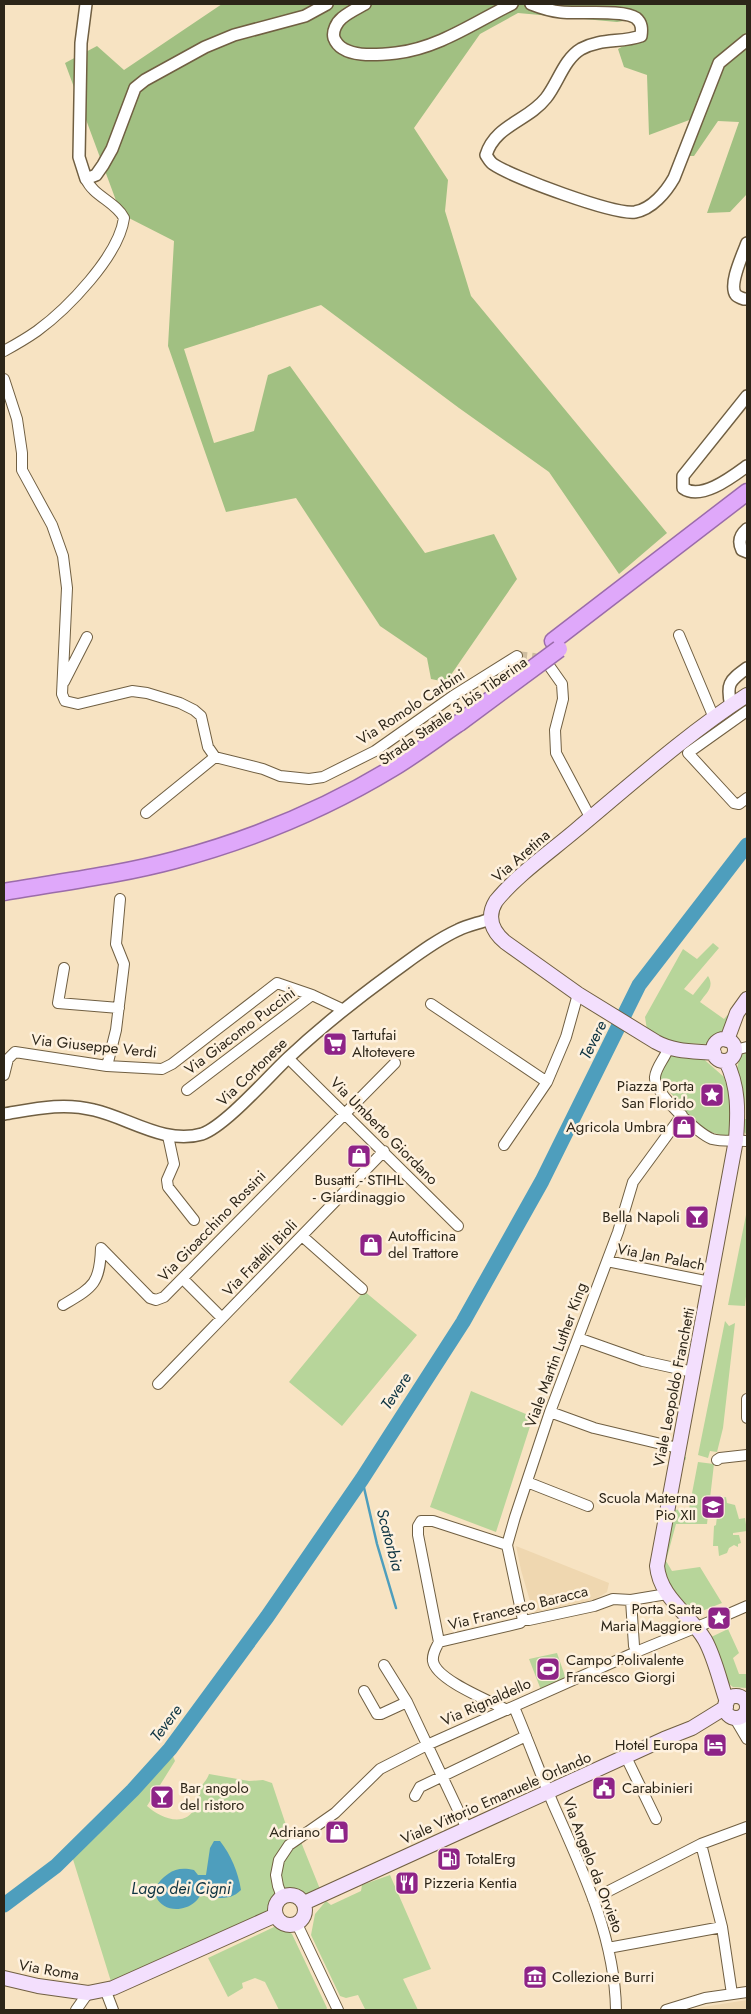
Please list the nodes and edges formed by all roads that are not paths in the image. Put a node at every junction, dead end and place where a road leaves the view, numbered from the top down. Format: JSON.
{"nodes":[{"id":1,"x":86,"y":4,"type":"edge"},
{"id":2,"x":327,"y":4,"type":"edge"},
{"id":3,"x":365,"y":4,"type":"edge"},
{"id":4,"x":512,"y":4,"type":"edge"},
{"id":5,"x":531,"y":4,"type":"edge"},
{"id":6,"x":747,"y":40,"type":"edge"},
{"id":7,"x":86,"y":179,"type":"junction"},
{"id":8,"x":747,"y":243,"type":"edge"},
{"id":9,"x":747,"y":299,"type":"edge"},
{"id":10,"x":4,"y":351,"type":"edge"},
{"id":11,"x":4,"y":379,"type":"edge"},
{"id":12,"x":747,"y":396,"type":"edge"},
{"id":13,"x":747,"y":466,"type":"edge"},
{"id":14,"x":747,"y":492,"type":"edge"},
{"id":15,"x":747,"y":505,"type":"edge"},
{"id":16,"x":747,"y":529,"type":"edge"},
{"id":17,"x":747,"y":552,"type":"edge"},
{"id":18,"x":679,"y":635,"type":"dead end"},
{"id":19,"x":87,"y":637,"type":"dead end"},
{"id":20,"x":556,"y":645,"type":"junction"},
{"id":21,"x":517,"y":656,"type":"dead end"},
{"id":22,"x":550,"y":667,"type":"tunnel mouth"},
{"id":23,"x":747,"y":668,"type":"edge"},
{"id":24,"x":62,"y":686,"type":"junction"},
{"id":25,"x":747,"y":695,"type":"edge"},
{"id":26,"x":731,"y":706,"type":"junction"},
{"id":27,"x":747,"y":711,"type":"edge"},
{"id":28,"x":714,"y":718,"type":"junction"},
{"id":29,"x":457,"y":719,"type":"junction"},
{"id":30,"x":692,"y":743,"type":"junction"},
{"id":31,"x":215,"y":757,"type":"junction"},
{"id":32,"x":747,"y":798,"type":"edge"},
{"id":33,"x":146,"y":814,"type":"dead end"},
{"id":34,"x":590,"y":817,"type":"junction"},
{"id":35,"x":4,"y":881,"type":"edge"},
{"id":36,"x":4,"y":892,"type":"edge"},
{"id":37,"x":120,"y":899,"type":"dead end"},
{"id":38,"x":490,"y":919,"type":"junction"},
{"id":39,"x":64,"y":968,"type":"dead end"},
{"id":40,"x":578,"y":994,"type":"junction"},
{"id":41,"x":312,"y":995,"type":"junction"},
{"id":42,"x":747,"y":998,"type":"edge"},
{"id":43,"x":431,"y":1004,"type":"dead end"},
{"id":44,"x":118,"y":1008,"type":"junction"},
{"id":45,"x":342,"y":1009,"type":"junction"},
{"id":46,"x":662,"y":1045,"type":"junction"},
{"id":47,"x":734,"y":1049,"type":"edge"},
{"id":48,"x":288,"y":1058,"type":"junction"},
{"id":49,"x":395,"y":1063,"type":"dead end"},
{"id":50,"x":107,"y":1066,"type":"junction"},
{"id":51,"x":4,"y":1075,"type":"edge"},
{"id":52,"x":547,"y":1082,"type":"junction"},
{"id":53,"x":187,"y":1090,"type":"dead end"},
{"id":54,"x":344,"y":1113,"type":"junction"},
{"id":55,"x":4,"y":1114,"type":"edge"},
{"id":56,"x":682,"y":1115,"type":"junction"},
{"id":57,"x":168,"y":1136,"type":"junction"},
{"id":58,"x":742,"y":1141,"type":"edge"},
{"id":59,"x":504,"y":1145,"type":"dead end"},
{"id":60,"x":384,"y":1151,"type":"junction"},
{"id":61,"x":194,"y":1220,"type":"dead end"},
{"id":62,"x":458,"y":1226,"type":"dead end"},
{"id":63,"x":302,"y":1236,"type":"junction"},
{"id":64,"x":607,"y":1261,"type":"junction"},
{"id":65,"x":183,"y":1279,"type":"junction"},
{"id":66,"x":710,"y":1282,"type":"junction"},
{"id":67,"x":362,"y":1289,"type":"dead end"},
{"id":68,"x":63,"y":1305,"type":"dead end"},
{"id":69,"x":222,"y":1318,"type":"junction"},
{"id":70,"x":578,"y":1338,"type":"junction"},
{"id":71,"x":693,"y":1372,"type":"junction"},
{"id":72,"x":158,"y":1384,"type":"dead end"},
{"id":73,"x":747,"y":1399,"type":"edge"},
{"id":74,"x":550,"y":1412,"type":"junction"},
{"id":75,"x":747,"y":1418,"type":"edge"},
{"id":76,"x":678,"y":1448,"type":"junction"},
{"id":77,"x":747,"y":1455,"type":"edge"},
{"id":78,"x":717,"y":1460,"type":"dead end"},
{"id":79,"x":528,"y":1482,"type":"junction"},
{"id":80,"x":588,"y":1506,"type":"dead end"},
{"id":81,"x":507,"y":1545,"type":"junction"},
{"id":82,"x":667,"y":1594,"type":"junction"},
{"id":83,"x":631,"y":1600,"type":"junction"},
{"id":84,"x":747,"y":1606,"type":"edge"},
{"id":85,"x":523,"y":1620,"type":"junction"},
{"id":86,"x":696,"y":1628,"type":"junction"},
{"id":87,"x":439,"y":1642,"type":"junction"},
{"id":88,"x":634,"y":1646,"type":"dead end"},
{"id":89,"x":384,"y":1665,"type":"dead end"},
{"id":90,"x":364,"y":1691,"type":"dead end"},
{"id":91,"x":407,"y":1702,"type":"junction"},
{"id":92,"x":510,"y":1708,"type":"junction"},
{"id":93,"x":739,"y":1708,"type":"edge"},
{"id":94,"x":526,"y":1736,"type":"junction"},
{"id":95,"x":747,"y":1739,"type":"edge"},
{"id":96,"x":427,"y":1745,"type":"junction"},
{"id":97,"x":626,"y":1758,"type":"junction"},
{"id":98,"x":442,"y":1777,"type":"junction"},
{"id":99,"x":548,"y":1792,"type":"junction"},
{"id":100,"x":415,"y":1796,"type":"dead end"},
{"id":101,"x":656,"y":1819,"type":"dead end"},
{"id":102,"x":747,"y":1827,"type":"edge"},
{"id":103,"x":467,"y":1829,"type":"junction"},
{"id":104,"x":701,"y":1844,"type":"junction"},
{"id":105,"x":282,"y":1897,"type":"junction"},
{"id":106,"x":592,"y":1899,"type":"junction"},
{"id":107,"x":304,"y":1903,"type":"junction"},
{"id":108,"x":276,"y":1915,"type":"junction"},
{"id":109,"x":297,"y":1924,"type":"junction"},
{"id":110,"x":722,"y":1927,"type":"junction"},
{"id":111,"x":608,"y":1948,"type":"junction"},
{"id":112,"x":4,"y":1978,"type":"edge"},
{"id":113,"x":105,"y":1989,"type":"junction"},
{"id":114,"x":747,"y":1992,"type":"edge"},
{"id":115,"x":88,"y":1993,"type":"junction"},
{"id":116,"x":732,"y":1994,"type":"junction"},
{"id":117,"x":76,"y":2010,"type":"edge"},
{"id":118,"x":113,"y":2010,"type":"edge"},
{"id":119,"x":338,"y":2010,"type":"edge"},
{"id":120,"x":616,"y":2010,"type":"edge"},
{"id":121,"x":666,"y":2010,"type":"edge"}],
"edges":[{"from":1,"to":7,"type":"street"},
{"from":2,"to":7,"type":"street"},
{"from":3,"to":4,"type":"street"},
{"from":5,"to":6,"type":"street"},
{"from":7,"to":10,"type":"street"},
{"from":8,"to":9,"type":"street"},
{"from":11,"to":24,"type":"street"},
{"from":12,"to":13,"type":"street"},
{"from":14,"to":20,"type":"highway","name":"Strada Statale 3 bis Tiberina"},
{"from":15,"to":20,"type":"highway","name":"Strada Statale 3 bis Tiberina"},
{"from":16,"to":17,"type":"street"},
{"from":18,"to":28,"type":"street"},
{"from":19,"to":24,"type":"street"},
{"from":20,"to":29,"type":"highway","name":"Strada Statale 3 bis Tiberina"},
{"from":21,"to":31,"type":"street","name":"Via Romolo Carbini"},
{"from":22,"to":34,"type":"street"},
{"from":23,"to":26,"type":"street"},
{"from":24,"to":31,"type":"street"},
{"from":25,"to":26,"type":"main road","name":"Via Aretina"},
{"from":26,"to":28,"type":"main road","name":"Via Aretina"},
{"from":27,"to":30,"type":"street"},
{"from":28,"to":30,"type":"main road","name":"Via Aretina"},
{"from":29,"to":35,"type":"highway","name":"Strada Statale 3 bis Tiberina"},
{"from":29,"to":36,"type":"highway","name":"Strada Statale 3 bis Tiberina"},
{"from":30,"to":32,"type":"street"},
{"from":30,"to":34,"type":"main road","name":"Via Aretina"},
{"from":31,"to":33,"type":"street"},
{"from":34,"to":38,"type":"main road","name":"Via Aretina"},
{"from":37,"to":44,"type":"street"},
{"from":38,"to":40,"type":"main road"},
{"from":38,"to":45,"type":"street","name":"Via Cortonese"},
{"from":39,"to":44,"type":"street"},
{"from":40,"to":46,"type":"main road"},
{"from":40,"to":52,"type":"street"},
{"from":41,"to":45,"type":"street","name":"Via Giuseppe Verdi"},
{"from":41,"to":50,"type":"street","name":"Via Giuseppe Verdi"},
{"from":41,"to":53,"type":"street","name":"Via Giacomo Puccini"},
{"from":42,"to":47,"type":"main road"},
{"from":43,"to":52,"type":"street"},
{"from":44,"to":50,"type":"street"},
{"from":45,"to":48,"type":"street","name":"Via Cortonese"},
{"from":46,"to":47,"type":"main road"},
{"from":46,"to":56,"type":"street"},
{"from":47,"to":58,"type":"main road","name":"Viale Leopoldo Franchetti"},
{"from":48,"to":54,"type":"street","name":"Via Umberto Giordano"},
{"from":48,"to":57,"type":"street","name":"Via Cortonese"},
{"from":49,"to":54,"type":"street","name":"Via Gioacchino Rossini"},
{"from":50,"to":51,"type":"street","name":"Via Giuseppe Verdi"},
{"from":52,"to":59,"type":"street"},
{"from":54,"to":60,"type":"street","name":"Via Umberto Giordano"},
{"from":54,"to":65,"type":"street","name":"Via Gioacchino Rossini"},
{"from":55,"to":57,"type":"street","name":"Via Cortonese"},
{"from":56,"to":58,"type":"street"},
{"from":56,"to":64,"type":"street","name":"Viale Martin Luther King"},
{"from":57,"to":61,"type":"street"},
{"from":58,"to":66,"type":"main road","name":"Viale Leopoldo Franchetti"},
{"from":60,"to":62,"type":"street","name":"Via Umberto Giordano"},
{"from":60,"to":63,"type":"street","name":"Via Fratelli Bioli"},
{"from":63,"to":67,"type":"street"},
{"from":63,"to":69,"type":"street","name":"Via Fratelli Bioli"},
{"from":64,"to":66,"type":"street","name":"Via Jan Palach"},
{"from":64,"to":70,"type":"street","name":"Viale Martin Luther King"},
{"from":65,"to":68,"type":"street","name":"Via Gioacchino Rossini"},
{"from":65,"to":69,"type":"street"},
{"from":66,"to":71,"type":"main road","name":"Viale Leopoldo Franchetti"},
{"from":69,"to":72,"type":"street","name":"Via Fratelli Bioli"},
{"from":70,"to":71,"type":"street"},
{"from":70,"to":74,"type":"street","name":"Viale Martin Luther King"},
{"from":71,"to":76,"type":"main road","name":"Viale Leopoldo Franchetti"},
{"from":73,"to":75,"type":"street"},
{"from":74,"to":76,"type":"street"},
{"from":74,"to":79,"type":"street","name":"Viale Martin Luther King"},
{"from":76,"to":82,"type":"main road","name":"Viale Leopoldo Franchetti"},
{"from":77,"to":78,"type":"street"},
{"from":79,"to":80,"type":"street"},
{"from":79,"to":81,"type":"street","name":"Viale Martin Luther King"},
{"from":81,"to":85,"type":"street"},
{"from":81,"to":87,"type":"street","name":"Via Francesco Baracca"},
{"from":82,"to":83,"type":"street","name":"Via Francesco Baracca"},
{"from":82,"to":86,"type":"main road","name":"Viale Leopoldo Franchetti"},
{"from":83,"to":85,"type":"street","name":"Via Francesco Baracca"},
{"from":83,"to":88,"type":"street"},
{"from":84,"to":86,"type":"street","name":"Via Rignaldello"},
{"from":85,"to":87,"type":"street","name":"Via Francesco Baracca"},
{"from":86,"to":92,"type":"street","name":"Via Rignaldello"},
{"from":86,"to":93,"type":"main road","name":"Viale Leopoldo Franchetti"},
{"from":87,"to":92,"type":"street"},
{"from":89,"to":91,"type":"street"},
{"from":90,"to":91,"type":"street"},
{"from":91,"to":96,"type":"street"},
{"from":92,"to":94,"type":"street","name":"Via Angelo da Orvieto"},
{"from":92,"to":96,"type":"street","name":"Via Rignaldello"},
{"from":93,"to":95,"type":"street"},
{"from":93,"to":97,"type":"main road","name":"Viale Vittorio Emanuele Orlando"},
{"from":94,"to":98,"type":"street"},
{"from":94,"to":99,"type":"street","name":"Via Angelo da Orvieto"},
{"from":96,"to":98,"type":"street"},
{"from":96,"to":105,"type":"street","name":"Via Rignaldello"},
{"from":97,"to":99,"type":"main road","name":"Viale Vittorio Emanuele Orlando"},
{"from":97,"to":101,"type":"street"},
{"from":98,"to":100,"type":"street"},
{"from":98,"to":103,"type":"street"},
{"from":99,"to":103,"type":"main road","name":"Viale Vittorio Emanuele Orlando"},
{"from":99,"to":106,"type":"street","name":"Via Angelo da Orvieto"},
{"from":102,"to":104,"type":"street"},
{"from":103,"to":107,"type":"main road","name":"Viale Vittorio Emanuele Orlando"},
{"from":104,"to":106,"type":"street"},
{"from":104,"to":110,"type":"street"},
{"from":105,"to":107,"type":"main road"},
{"from":105,"to":108,"type":"main road"},
{"from":106,"to":111,"type":"street","name":"Via Angelo da Orvieto"},
{"from":107,"to":109,"type":"main road"},
{"from":108,"to":109,"type":"main road"},
{"from":108,"to":113,"type":"main road"},
{"from":109,"to":119,"type":"street"},
{"from":110,"to":111,"type":"street"},
{"from":110,"to":116,"type":"street"},
{"from":111,"to":120,"type":"street","name":"Via Angelo da Orvieto"},
{"from":112,"to":115,"type":"main road","name":"Via Roma"},
{"from":113,"to":115,"type":"main road"},
{"from":113,"to":118,"type":"street"},
{"from":114,"to":116,"type":"street"},
{"from":115,"to":117,"type":"street"},
{"from":116,"to":121,"type":"street"}]}
